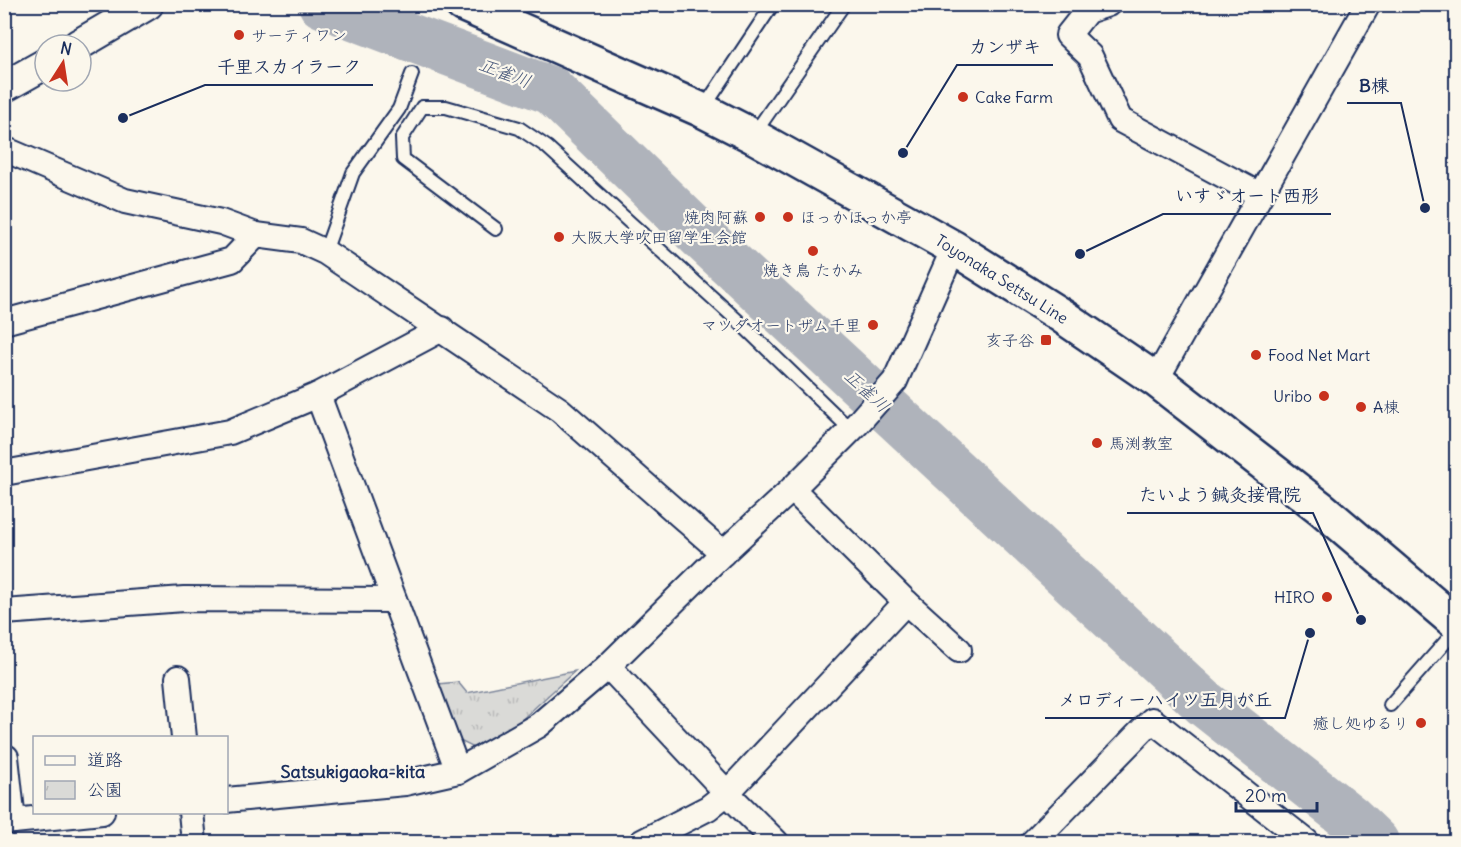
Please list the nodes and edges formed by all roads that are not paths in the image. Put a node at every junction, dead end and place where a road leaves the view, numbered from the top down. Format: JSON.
{"nodes":[{"id":1,"x":148,"y":4,"type":"edge"},
{"id":2,"x":462,"y":4,"type":"edge"},
{"id":3,"x":773,"y":4,"type":"edge"},
{"id":4,"x":844,"y":4,"type":"edge"},
{"id":5,"x":1108,"y":4,"type":"edge"},
{"id":6,"x":1368,"y":4,"type":"edge"},
{"id":7,"x":93,"y":36,"type":"edge"},
{"id":8,"x":33,"y":71,"type":"edge"},
{"id":9,"x":412,"y":74,"type":"dead end"},
{"id":10,"x":4,"y":87,"type":"edge"},
{"id":11,"x":702,"y":110,"type":"junction"},
{"id":12,"x":753,"y":136,"type":"junction"},
{"id":13,"x":4,"y":148,"type":"edge"},
{"id":14,"x":1260,"y":195,"type":"junction"},
{"id":15,"x":496,"y":230,"type":"dead end"},
{"id":16,"x":256,"y":235,"type":"junction"},
{"id":17,"x":954,"y":248,"type":"junction"},
{"id":18,"x":325,"y":252,"type":"junction"},
{"id":19,"x":4,"y":321,"type":"edge"},
{"id":20,"x":442,"y":329,"type":"junction"},
{"id":21,"x":1156,"y":380,"type":"junction"},
{"id":22,"x":318,"y":395,"type":"junction"},
{"id":23,"x":854,"y":427,"type":"junction"},
{"id":24,"x":4,"y":473,"type":"edge"},
{"id":25,"x":792,"y":489,"type":"junction"},
{"id":26,"x":723,"y":553,"type":"junction"},
{"id":27,"x":394,"y":600,"type":"junction"},
{"id":28,"x":906,"y":602,"type":"junction"},
{"id":29,"x":4,"y":612,"type":"edge"},
{"id":30,"x":1456,"y":623,"type":"edge"},
{"id":31,"x":1456,"y":630,"type":"edge"},
{"id":32,"x":959,"y":650,"type":"dead end"},
{"id":33,"x":608,"y":666,"type":"junction"},
{"id":34,"x":178,"y":678,"type":"dead end"},
{"id":35,"x":1390,"y":705,"type":"dead end"},
{"id":36,"x":184,"y":736,"type":"edge"},
{"id":37,"x":6,"y":757,"type":"edge"},
{"id":38,"x":458,"y":771,"type":"junction"},
{"id":39,"x":727,"y":793,"type":"junction"},
{"id":40,"x":228,"y":800,"type":"edge"},
{"id":41,"x":92,"y":814,"type":"edge"},
{"id":42,"x":191,"y":814,"type":"edge"},
{"id":43,"x":9,"y":822,"type":"edge"},
{"id":44,"x":1296,"y":839,"type":"edge"},
{"id":45,"x":194,"y":843,"type":"edge"},
{"id":46,"x":642,"y":843,"type":"edge"},
{"id":47,"x":776,"y":843,"type":"edge"},
{"id":48,"x":1033,"y":843,"type":"edge"}],
"edges":[{"from":1,"to":7,"type":"street"},
{"from":2,"to":11,"type":"main road","name":"Toyonaka Settsu Line"},
{"from":3,"to":11,"type":"lane"},
{"from":4,"to":12,"type":"lane"},
{"from":5,"to":14,"type":"street"},
{"from":6,"to":14,"type":"street"},
{"from":8,"to":10,"type":"street"},
{"from":9,"to":18,"type":"lane"},
{"from":11,"to":12,"type":"main road","name":"Toyonaka Settsu Line"},
{"from":12,"to":17,"type":"main road","name":"Toyonaka Settsu Line"},
{"from":13,"to":16,"type":"street"},
{"from":14,"to":21,"type":"street"},
{"from":15,"to":23,"type":"lane"},
{"from":16,"to":18,"type":"street"},
{"from":16,"to":19,"type":"street"},
{"from":17,"to":21,"type":"main road","name":"Toyonaka Settsu Line"},
{"from":17,"to":23,"type":"street"},
{"from":18,"to":20,"type":"street"},
{"from":20,"to":22,"type":"street"},
{"from":20,"to":26,"type":"street"},
{"from":21,"to":30,"type":"main road","name":"Toyonaka Settsu Line"},
{"from":22,"to":24,"type":"street"},
{"from":22,"to":27,"type":"street"},
{"from":23,"to":25,"type":"street"},
{"from":25,"to":26,"type":"street"},
{"from":25,"to":28,"type":"street"},
{"from":26,"to":33,"type":"street"},
{"from":27,"to":29,"type":"street"},
{"from":27,"to":38,"type":"street"},
{"from":28,"to":32,"type":"street"},
{"from":28,"to":39,"type":"street"},
{"from":31,"to":35,"type":"lane"},
{"from":33,"to":38,"type":"street"},
{"from":33,"to":39,"type":"street"},
{"from":34,"to":36,"type":"street"},
{"from":37,"to":43,"type":"street"},
{"from":38,"to":40,"type":"street"},
{"from":39,"to":46,"type":"street"},
{"from":39,"to":47,"type":"street"},
{"from":41,"to":43,"type":"street"},
{"from":42,"to":45,"type":"street"},
{"from":44,"to":48,"type":"street"}]}
